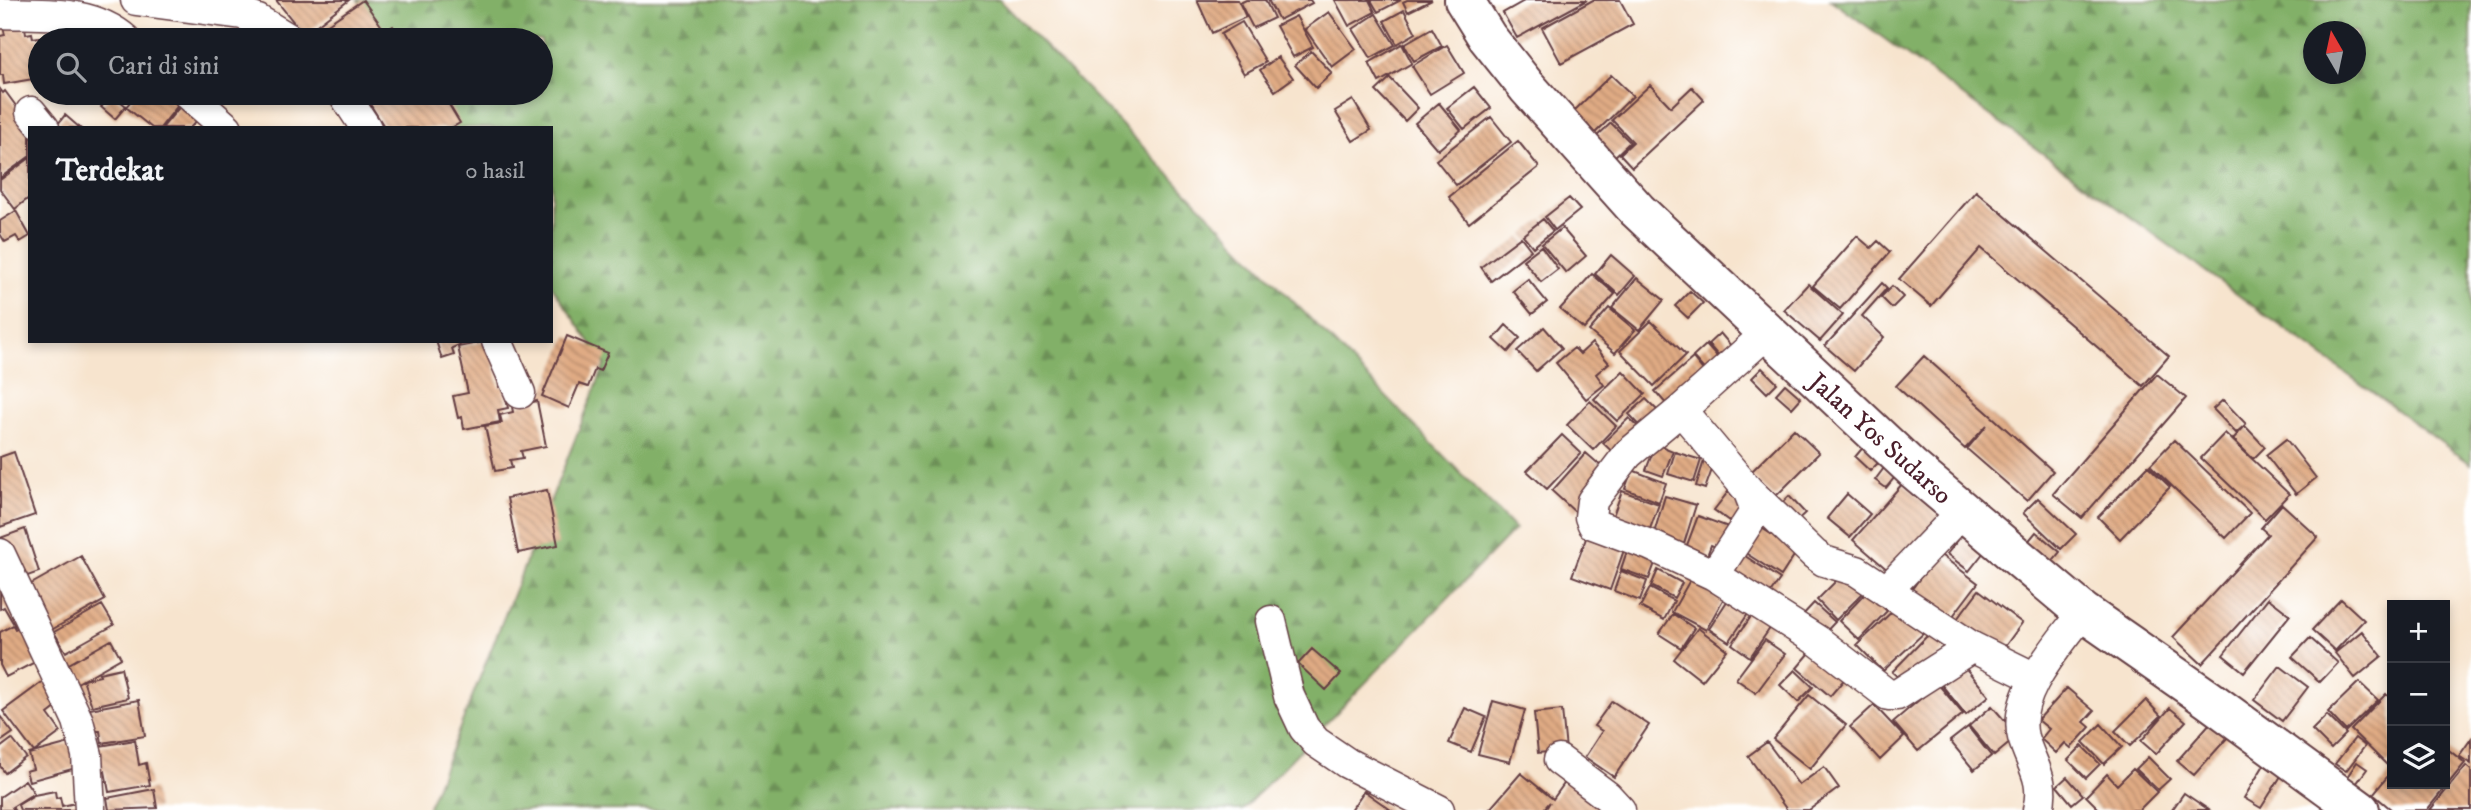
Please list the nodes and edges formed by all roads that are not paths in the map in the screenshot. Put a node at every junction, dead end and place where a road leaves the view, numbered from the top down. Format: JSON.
{"nodes":[{"id":1,"x":136,"y":0,"type":"edge"},
{"id":2,"x":1464,"y":0,"type":"edge"},
{"id":3,"x":0,"y":13,"type":"edge"},
{"id":4,"x":107,"y":28,"type":"edge"},
{"id":5,"x":271,"y":28,"type":"edge"},
{"id":6,"x":201,"y":105,"type":"edge"},
{"id":7,"x":351,"y":105,"type":"edge"},
{"id":8,"x":225,"y":126,"type":"edge"},
{"id":9,"x":365,"y":126,"type":"edge"},
{"id":10,"x":1767,"y":333,"type":"junction"},
{"id":11,"x":498,"y":343,"type":"edge"},
{"id":12,"x":520,"y":393,"type":"dead end"},
{"id":13,"x":1681,"y":410,"type":"junction"},
{"id":14,"x":1748,"y":490,"type":"junction"},
{"id":15,"x":1962,"y":512,"type":"junction"},
{"id":16,"x":0,"y":554,"type":"edge"},
{"id":17,"x":1714,"y":575,"type":"junction"},
{"id":18,"x":1886,"y":591,"type":"junction"},
{"id":19,"x":2083,"y":612,"type":"junction"},
{"id":20,"x":1271,"y":621,"type":"dead end"},
{"id":21,"x":1972,"y":647,"type":"junction"},
{"id":22,"x":2035,"y":678,"type":"junction"},
{"id":23,"x":1559,"y":760,"type":"dead end"},
{"id":24,"x":90,"y":810,"type":"edge"},
{"id":25,"x":1439,"y":810,"type":"edge"},
{"id":26,"x":1620,"y":810,"type":"edge"},
{"id":27,"x":2038,"y":810,"type":"edge"},
{"id":28,"x":2360,"y":810,"type":"edge"}],
"edges":[{"from":1,"to":5,"type":"street"},
{"from":2,"to":10,"type":"highway","name":"Jalan Yos Sudarso"},
{"from":3,"to":4,"type":"street"},
{"from":6,"to":8,"type":"street"},
{"from":7,"to":9,"type":"street"},
{"from":10,"to":13,"type":"street"},
{"from":10,"to":15,"type":"highway","name":"Jalan Yos Sudarso"},
{"from":11,"to":12,"type":"street"},
{"from":13,"to":14,"type":"street"},
{"from":13,"to":17,"type":"street"},
{"from":14,"to":17,"type":"street"},
{"from":14,"to":18,"type":"street"},
{"from":15,"to":18,"type":"street"},
{"from":15,"to":19,"type":"highway","name":"Jalan Yos Sudarso"},
{"from":16,"to":24,"type":"street"},
{"from":17,"to":21,"type":"street"},
{"from":18,"to":21,"type":"street"},
{"from":19,"to":22,"type":"street"},
{"from":19,"to":28,"type":"highway","name":"Jalan Yos Sudarso"},
{"from":20,"to":25,"type":"street"},
{"from":21,"to":22,"type":"street"},
{"from":22,"to":27,"type":"street"},
{"from":23,"to":26,"type":"street"}]}
